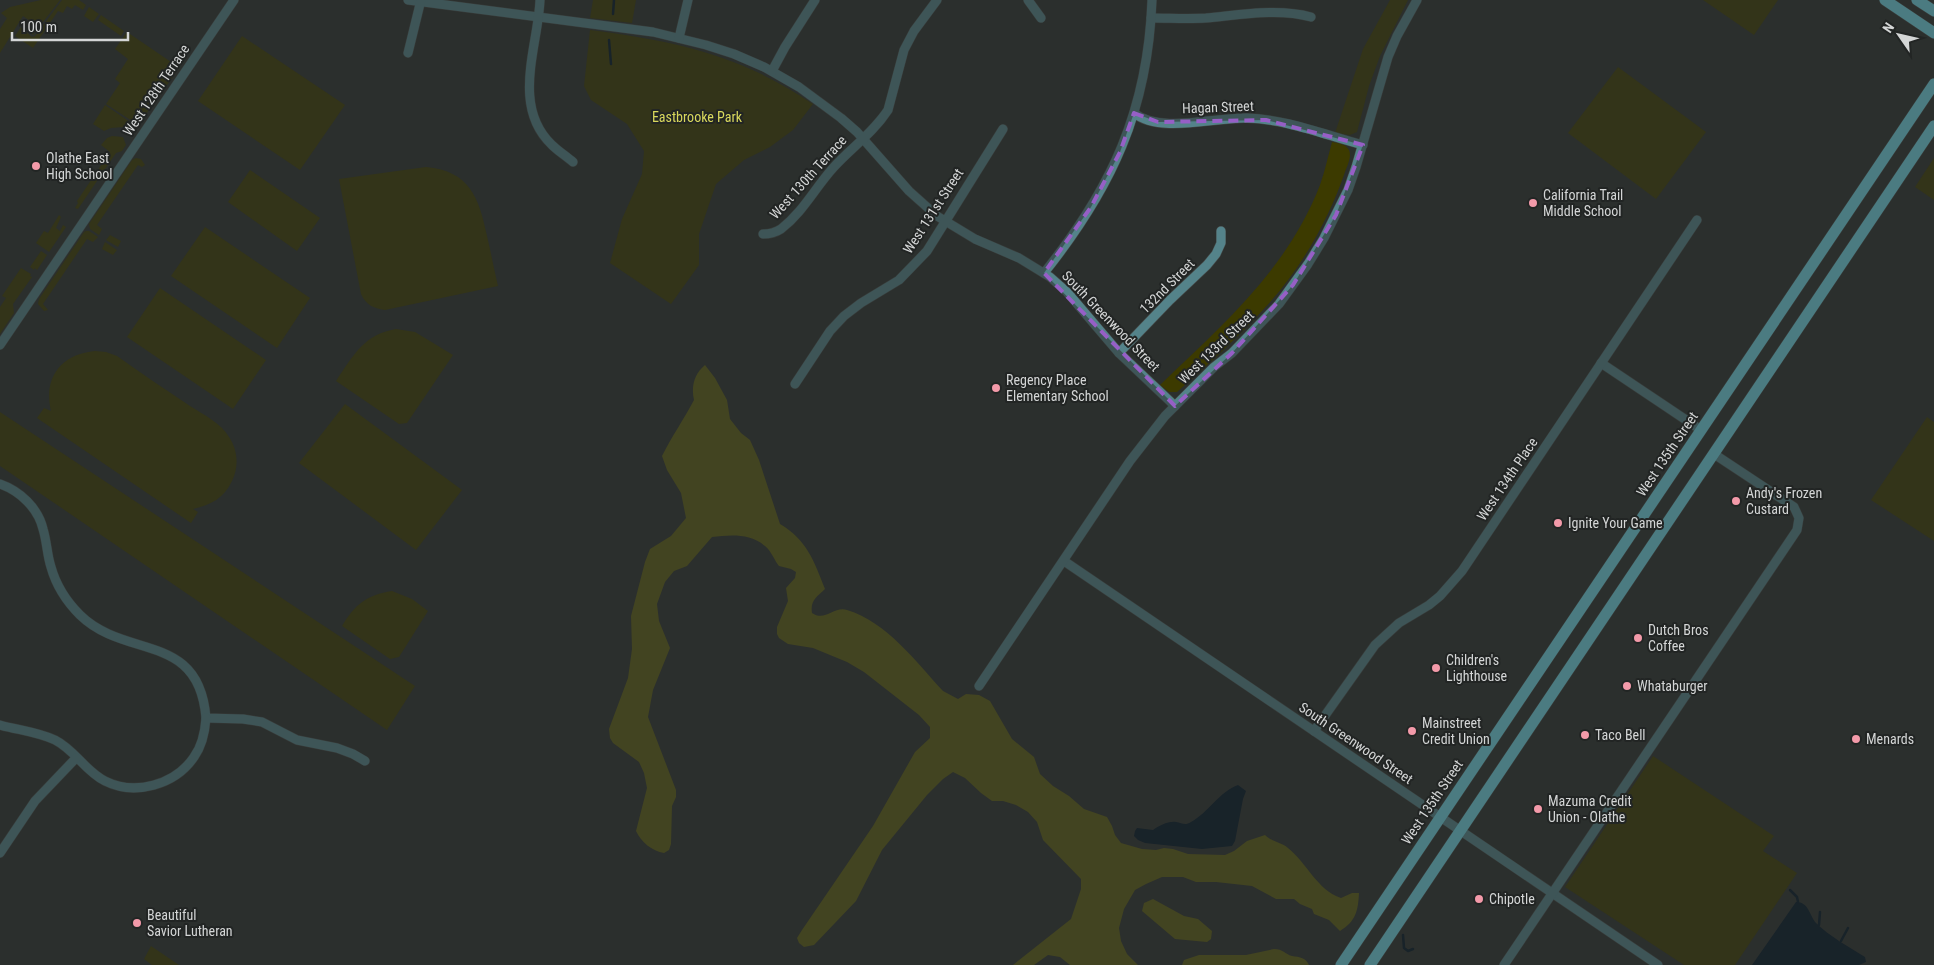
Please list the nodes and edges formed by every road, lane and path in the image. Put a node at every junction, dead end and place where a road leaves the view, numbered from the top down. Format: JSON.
{"nodes":[{"id":1,"x":234,"y":0,"type":"edge"},
{"id":2,"x":408,"y":0,"type":"edge"},
{"id":3,"x":540,"y":0,"type":"edge"},
{"id":4,"x":688,"y":0,"type":"edge"},
{"id":5,"x":815,"y":0,"type":"edge"},
{"id":6,"x":937,"y":0,"type":"edge"},
{"id":7,"x":1028,"y":0,"type":"edge"},
{"id":8,"x":1152,"y":0,"type":"edge"},
{"id":9,"x":1417,"y":0,"type":"edge"},
{"id":10,"x":1885,"y":0,"type":"edge"},
{"id":11,"x":1918,"y":0,"type":"edge"},
{"id":12,"x":420,"y":1,"type":"edge"},
{"id":13,"x":1934,"y":11,"type":"edge"},
{"id":14,"x":538,"y":17,"type":"junction"},
{"id":15,"x":1311,"y":17,"type":"dead end"},
{"id":16,"x":1041,"y":18,"type":"dead end"},
{"id":17,"x":1151,"y":18,"type":"junction"},
{"id":18,"x":1934,"y":33,"type":"edge"},
{"id":19,"x":678,"y":38,"type":"junction"},
{"id":20,"x":408,"y":53,"type":"dead end"},
{"id":21,"x":772,"y":72,"type":"junction"},
{"id":22,"x":1934,"y":84,"type":"edge"},
{"id":23,"x":1134,"y":113,"type":"junction"},
{"id":24,"x":1934,"y":126,"type":"edge"},
{"id":25,"x":1003,"y":129,"type":"dead end"},
{"id":26,"x":863,"y":139,"type":"junction"},
{"id":27,"x":1362,"y":145,"type":"junction"},
{"id":28,"x":573,"y":162,"type":"dead end"},
{"id":29,"x":1697,"y":220,"type":"dead end"},
{"id":30,"x":945,"y":222,"type":"junction"},
{"id":31,"x":1221,"y":231,"type":"dead end"},
{"id":32,"x":763,"y":234,"type":"dead end"},
{"id":33,"x":1044,"y":273,"type":"junction"},
{"id":34,"x":0,"y":345,"type":"edge"},
{"id":35,"x":1120,"y":353,"type":"junction"},
{"id":36,"x":1601,"y":363,"type":"junction"},
{"id":37,"x":795,"y":384,"type":"dead end"},
{"id":38,"x":1175,"y":406,"type":"junction"},
{"id":39,"x":1701,"y":430,"type":"junction"},
{"id":40,"x":1714,"y":454,"type":"junction"},
{"id":41,"x":0,"y":484,"type":"edge"},
{"id":42,"x":1064,"y":561,"type":"junction"},
{"id":43,"x":979,"y":686,"type":"dead end"},
{"id":44,"x":206,"y":718,"type":"junction"},
{"id":45,"x":0,"y":725,"type":"edge"},
{"id":46,"x":1314,"y":731,"type":"junction"},
{"id":47,"x":76,"y":758,"type":"junction"},
{"id":48,"x":365,"y":761,"type":"dead end"},
{"id":49,"x":1440,"y":816,"type":"junction"},
{"id":50,"x":1461,"y":830,"type":"junction"},
{"id":51,"x":0,"y":853,"type":"edge"},
{"id":52,"x":1552,"y":893,"type":"junction"},
{"id":53,"x":1341,"y":965,"type":"edge"},
{"id":54,"x":1370,"y":965,"type":"edge"},
{"id":55,"x":1504,"y":965,"type":"edge"},
{"id":56,"x":1658,"y":965,"type":"edge"}],
"edges":[{"from":1,"to":34,"type":"street","name":"West 128th Terrace"},
{"from":2,"to":12,"type":"street","name":"South Greenwood Street"},
{"from":3,"to":14,"type":"street"},
{"from":4,"to":19,"type":"street"},
{"from":5,"to":21,"type":"street"},
{"from":6,"to":26,"type":"street","name":"West 130th Terrace"},
{"from":7,"to":16,"type":"street"},
{"from":8,"to":17,"type":"street"},
{"from":9,"to":27,"type":"street","name":"West 133rd Street"},
{"from":10,"to":18,"type":"main road"},
{"from":11,"to":13,"type":"main road"},
{"from":12,"to":14,"type":"street","name":"South Greenwood Street"},
{"from":12,"to":20,"type":"street"},
{"from":14,"to":19,"type":"street","name":"South Greenwood Street"},
{"from":14,"to":28,"type":"street"},
{"from":15,"to":17,"type":"street"},
{"from":17,"to":23,"type":"street"},
{"from":19,"to":21,"type":"street","name":"South Greenwood Street"},
{"from":21,"to":26,"type":"street","name":"South Greenwood Street"},
{"from":22,"to":39,"type":"main road","name":"West 135th Street"},
{"from":23,"to":27,"type":"street","name":"Hagan Street"},
{"from":23,"to":33,"type":"street"},
{"from":24,"to":40,"type":"main road"},
{"from":25,"to":30,"type":"street","name":"West 131st Street"},
{"from":26,"to":30,"type":"street","name":"South Greenwood Street"},
{"from":26,"to":32,"type":"street","name":"West 130th Terrace"},
{"from":27,"to":38,"type":"street","name":"West 133rd Street"},
{"from":29,"to":36,"type":"street","name":"West 134th Place"},
{"from":30,"to":33,"type":"street","name":"South Greenwood Street"},
{"from":30,"to":37,"type":"street","name":"West 131st Street"},
{"from":31,"to":35,"type":"street","name":"132nd Street"},
{"from":33,"to":35,"type":"street","name":"South Greenwood Street"},
{"from":35,"to":38,"type":"street","name":"South Greenwood Street"},
{"from":36,"to":39,"type":"street"},
{"from":36,"to":46,"type":"street","name":"West 134th Place"},
{"from":38,"to":42,"type":"street","name":"West 133rd Street"},
{"from":39,"to":49,"type":"main road","name":"West 135th Street"},
{"from":40,"to":50,"type":"main road"},
{"from":40,"to":52,"type":"street"},
{"from":41,"to":44,"type":"street"},
{"from":42,"to":43,"type":"street","name":"West 133rd Street"},
{"from":42,"to":46,"type":"street","name":"South Greenwood Street"},
{"from":44,"to":47,"type":"street"},
{"from":44,"to":48,"type":"street"},
{"from":45,"to":47,"type":"street"},
{"from":46,"to":49,"type":"street","name":"South Greenwood Street"},
{"from":47,"to":51,"type":"street"},
{"from":49,"to":50,"type":"street","name":"South Greenwood Street"},
{"from":49,"to":53,"type":"main road","name":"West 135th Street"},
{"from":50,"to":52,"type":"street","name":"South Greenwood Street"},
{"from":50,"to":54,"type":"main road"},
{"from":52,"to":55,"type":"street"},
{"from":52,"to":56,"type":"street","name":"South Greenwood Street"}]}
